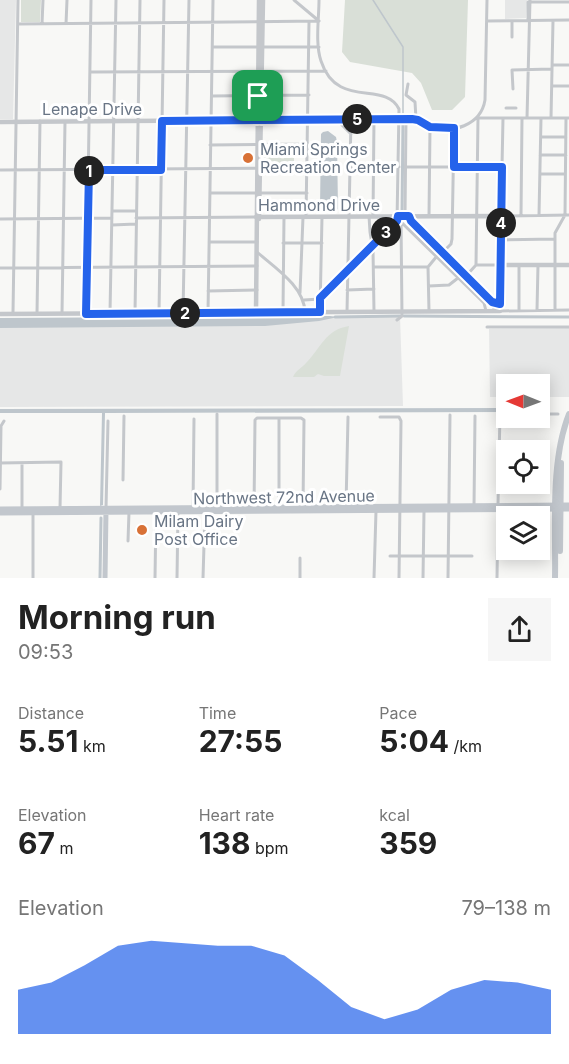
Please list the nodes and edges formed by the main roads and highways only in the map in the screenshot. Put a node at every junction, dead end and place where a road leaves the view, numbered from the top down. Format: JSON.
{"nodes":[{"id":1,"x":568,"y":418,"type":"edge"},
{"id":2,"x":558,"y":507,"type":"junction"},
{"id":3,"x":569,"y":507,"type":"edge"},
{"id":4,"x":334,"y":508,"type":"junction"},
{"id":5,"x":376,"y":508,"type":"junction"},
{"id":6,"x":205,"y":509,"type":"junction"},
{"id":7,"x":254,"y":509,"type":"junction"},
{"id":8,"x":106,"y":510,"type":"junction"},
{"id":9,"x":157,"y":510,"type":"junction"},
{"id":10,"x":0,"y":511,"type":"edge"},
{"id":11,"x":33,"y":511,"type":"junction"},
{"id":12,"x":105,"y":578,"type":"edge"},
{"id":13,"x":557,"y":578,"type":"edge"}],
"edges":[{"from":1,"to":2,"type":"main road"},
{"from":2,"to":3,"type":"main road","name":"Northwest 72nd Avenue"},
{"from":2,"to":5,"type":"main road","name":"Northwest 72nd Avenue"},
{"from":2,"to":13,"type":"main road"},
{"from":4,"to":5,"type":"main road","name":"Northwest 72nd Avenue"},
{"from":4,"to":5,"type":"main road","name":"Northwest 72nd Avenue"},
{"from":4,"to":7,"type":"main road","name":"Northwest 72nd Avenue"},
{"from":6,"to":7,"type":"main road","name":"Northwest 72nd Avenue"},
{"from":6,"to":7,"type":"main road","name":"Northwest 72nd Avenue"},
{"from":6,"to":9,"type":"main road","name":"Northwest 72nd Avenue"},
{"from":6,"to":9,"type":"main road","name":"Northwest 72nd Avenue"},
{"from":8,"to":9,"type":"main road","name":"Northwest 72nd Avenue"},
{"from":8,"to":9,"type":"main road","name":"Northwest 72nd Avenue"},
{"from":8,"to":11,"type":"main road","name":"Northwest 72nd Avenue"},
{"from":8,"to":12,"type":"main road"},
{"from":10,"to":11,"type":"main road","name":"Northwest 72nd Avenue"},
{"from":10,"to":11,"type":"main road","name":"Northwest 72nd Avenue"}]}
